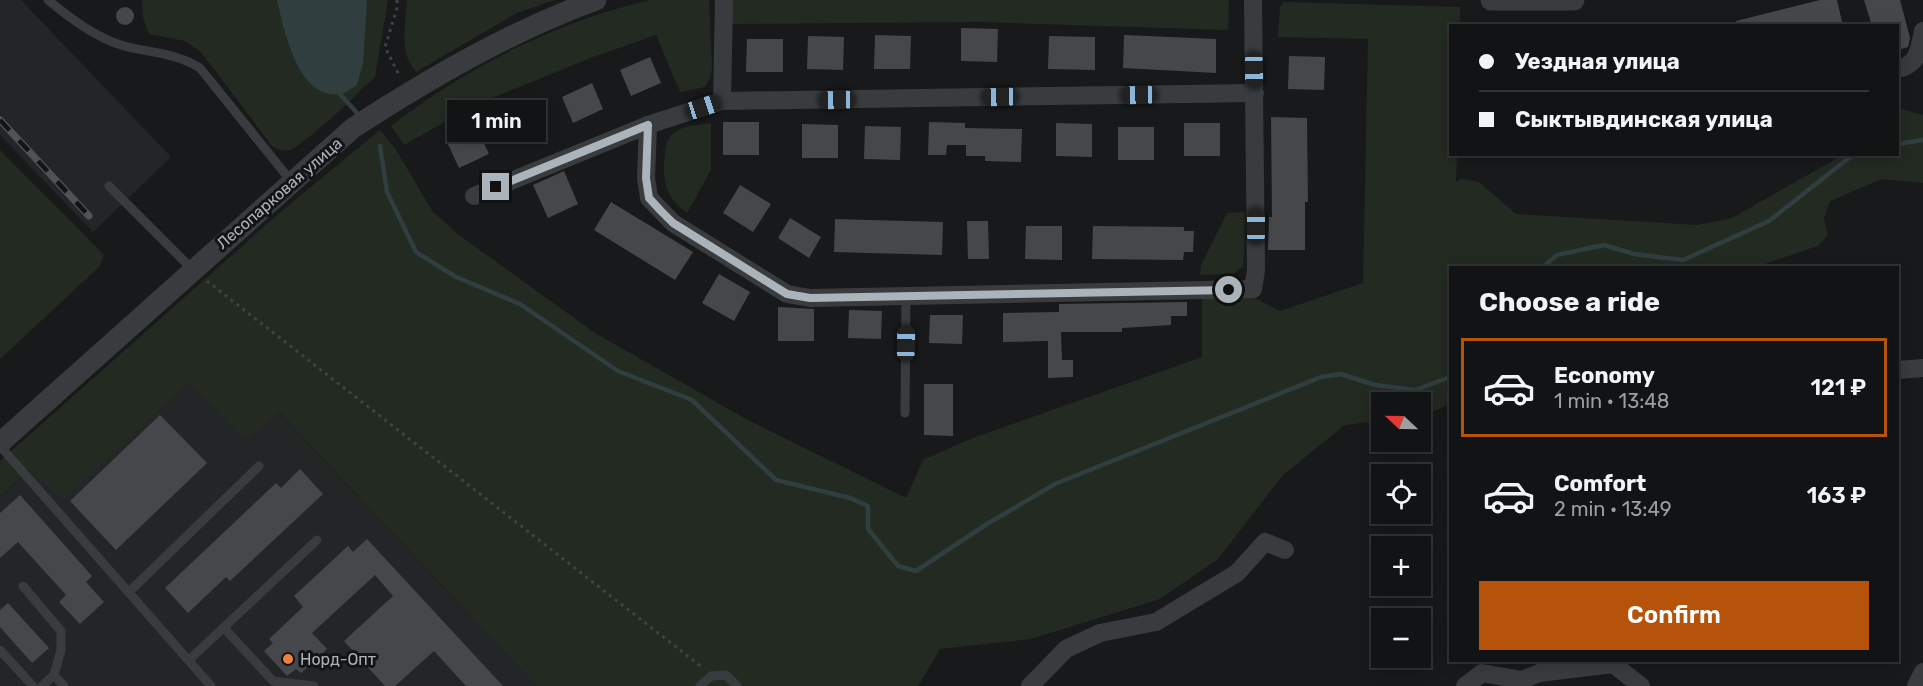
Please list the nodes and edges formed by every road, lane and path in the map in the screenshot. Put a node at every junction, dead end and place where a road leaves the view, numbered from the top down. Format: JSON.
{"nodes":[{"id":1,"x":48,"y":0,"type":"edge"},
{"id":2,"x":397,"y":0,"type":"edge"},
{"id":3,"x":596,"y":0,"type":"edge"},
{"id":4,"x":724,"y":0,"type":"edge"},
{"id":5,"x":1253,"y":0,"type":"edge"},
{"id":6,"x":1491,"y":0,"type":"edge"},
{"id":7,"x":1574,"y":0,"type":"edge"},
{"id":8,"x":1923,"y":31,"type":"edge"},
{"id":9,"x":1899,"y":69,"type":"edge"},
{"id":10,"x":409,"y":92,"type":"junction"},
{"id":11,"x":1255,"y":93,"type":"junction"},
{"id":12,"x":722,"y":101,"type":"junction"},
{"id":13,"x":648,"y":125,"type":"junction"},
{"id":14,"x":291,"y":181,"type":"junction"},
{"id":15,"x":109,"y":186,"type":"dead end"},
{"id":16,"x":474,"y":196,"type":"dead end"},
{"id":17,"x":192,"y":269,"type":"junction"},
{"id":18,"x":906,"y":296,"type":"junction"},
{"id":19,"x":1923,"y":368,"type":"edge"},
{"id":20,"x":1899,"y":370,"type":"edge"},
{"id":21,"x":905,"y":413,"type":"dead end"},
{"id":22,"x":0,"y":444,"type":"edge"},
{"id":23,"x":259,"y":466,"type":"dead end"},
{"id":24,"x":316,"y":540,"type":"dead end"},
{"id":25,"x":1285,"y":550,"type":"dead end"},
{"id":26,"x":23,"y":586,"type":"dead end"},
{"id":27,"x":129,"y":592,"type":"junction"},
{"id":28,"x":224,"y":628,"type":"junction"},
{"id":29,"x":0,"y":650,"type":"edge"},
{"id":30,"x":189,"y":660,"type":"junction"},
{"id":31,"x":1617,"y":662,"type":"edge"},
{"id":32,"x":1923,"y":672,"type":"edge"},
{"id":33,"x":54,"y":675,"type":"junction"},
{"id":34,"x":711,"y":676,"type":"junction"},
{"id":35,"x":33,"y":686,"type":"edge"},
{"id":36,"x":42,"y":686,"type":"edge"},
{"id":37,"x":64,"y":686,"type":"edge"},
{"id":38,"x":211,"y":686,"type":"edge"},
{"id":39,"x":314,"y":686,"type":"edge"},
{"id":40,"x":699,"y":686,"type":"edge"},
{"id":41,"x":737,"y":686,"type":"edge"},
{"id":42,"x":1030,"y":686,"type":"edge"},
{"id":43,"x":1465,"y":686,"type":"edge"},
{"id":44,"x":1641,"y":686,"type":"edge"},
{"id":45,"x":1916,"y":686,"type":"edge"}],
"edges":[{"from":1,"to":14,"type":"lane"},
{"from":2,"to":10,"type":"path"},
{"from":3,"to":10,"type":"street","name":"Лесопарковая улица"},
{"from":4,"to":12,"type":"street"},
{"from":5,"to":11,"type":"street"},
{"from":6,"to":7,"type":"street"},
{"from":8,"to":9,"type":"street"},
{"from":10,"to":14,"type":"street","name":"Лесопарковая улица"},
{"from":11,"to":12,"type":"street"},
{"from":11,"to":18,"type":"street"},
{"from":12,"to":13,"type":"street"},
{"from":13,"to":16,"type":"street"},
{"from":13,"to":18,"type":"street"},
{"from":14,"to":17,"type":"street","name":"Лесопарковая улица"},
{"from":15,"to":17,"type":"lane"},
{"from":17,"to":22,"type":"street","name":"Лесопарковая улица"},
{"from":17,"to":34,"type":"path"},
{"from":18,"to":21,"type":"lane"},
{"from":19,"to":20,"type":"street"},
{"from":22,"to":27,"type":"lane"},
{"from":23,"to":27,"type":"lane"},
{"from":24,"to":28,"type":"lane"},
{"from":25,"to":42,"type":"street"},
{"from":26,"to":33,"type":"lane"},
{"from":27,"to":30,"type":"lane"},
{"from":28,"to":30,"type":"lane"},
{"from":28,"to":39,"type":"lane"},
{"from":29,"to":35,"type":"lane"},
{"from":30,"to":38,"type":"lane"},
{"from":31,"to":43,"type":"street"},
{"from":31,"to":44,"type":"street"},
{"from":32,"to":45,"type":"street"},
{"from":33,"to":36,"type":"lane"},
{"from":33,"to":37,"type":"lane"},
{"from":34,"to":40,"type":"lane"},
{"from":34,"to":41,"type":"lane"}]}
